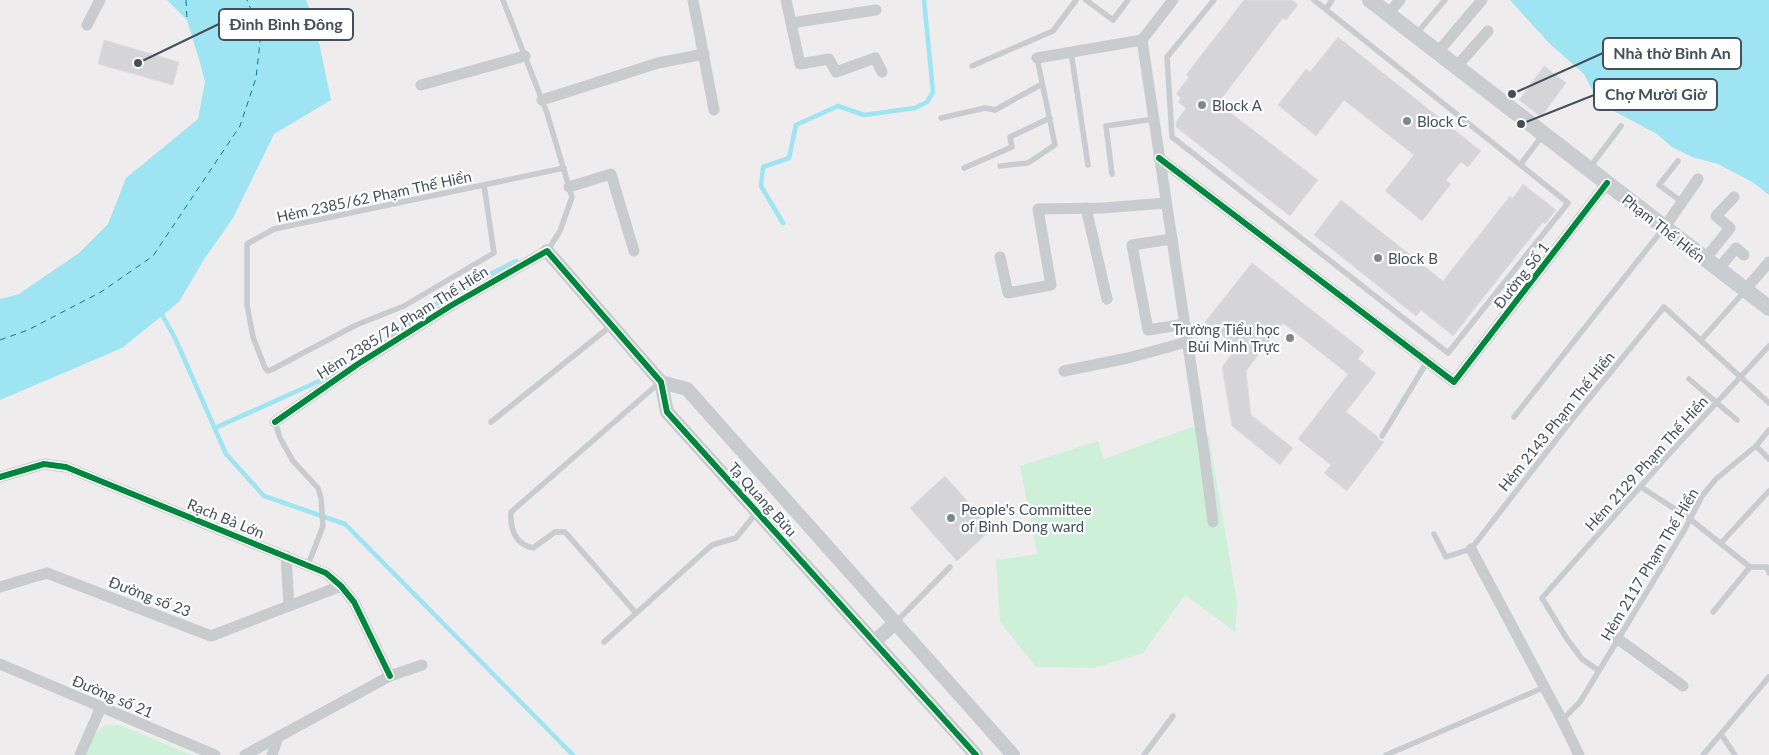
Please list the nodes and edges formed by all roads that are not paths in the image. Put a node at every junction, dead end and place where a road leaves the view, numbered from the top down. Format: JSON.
{"nodes":[{"id":1,"x":100,"y":0,"type":"edge"},
{"id":2,"x":503,"y":0,"type":"edge"},
{"id":3,"x":693,"y":0,"type":"edge"},
{"id":4,"x":786,"y":0,"type":"edge"},
{"id":5,"x":1076,"y":0,"type":"edge"},
{"id":6,"x":1086,"y":0,"type":"edge"},
{"id":7,"x":1128,"y":0,"type":"edge"},
{"id":8,"x":1173,"y":0,"type":"edge"},
{"id":9,"x":1214,"y":0,"type":"edge"},
{"id":10,"x":1314,"y":0,"type":"edge"},
{"id":11,"x":1332,"y":0,"type":"edge"},
{"id":12,"x":1370,"y":0,"type":"edge"},
{"id":13,"x":1400,"y":0,"type":"edge"},
{"id":14,"x":1444,"y":0,"type":"edge"},
{"id":15,"x":1482,"y":0,"type":"edge"},
{"id":16,"x":1326,"y":9,"type":"junction"},
{"id":17,"x":876,"y":10,"type":"dead end"},
{"id":18,"x":1388,"y":14,"type":"junction"},
{"id":19,"x":791,"y":23,"type":"junction"},
{"id":20,"x":87,"y":25,"type":"dead end"},
{"id":21,"x":1488,"y":30,"type":"dead end"},
{"id":22,"x":1416,"y":35,"type":"junction"},
{"id":23,"x":1142,"y":40,"type":"junction"},
{"id":24,"x":1070,"y":52,"type":"junction"},
{"id":25,"x":1438,"y":52,"type":"junction"},
{"id":26,"x":704,"y":54,"type":"junction"},
{"id":27,"x":525,"y":56,"type":"junction"},
{"id":28,"x":1037,"y":58,"type":"joint"},
{"id":29,"x":972,"y":66,"type":"dead end"},
{"id":30,"x":1456,"y":67,"type":"junction"},
{"id":31,"x":882,"y":72,"type":"dead end"},
{"id":32,"x":1042,"y":84,"type":"junction"},
{"id":33,"x":421,"y":85,"type":"dead end"},
{"id":34,"x":542,"y":100,"type":"junction"},
{"id":35,"x":714,"y":110,"type":"dead end"},
{"id":36,"x":941,"y":118,"type":"dead end"},
{"id":37,"x":1050,"y":118,"type":"junction"},
{"id":38,"x":1154,"y":119,"type":"junction"},
{"id":39,"x":1621,"y":126,"type":"dead end"},
{"id":40,"x":1543,"y":134,"type":"junction"},
{"id":41,"x":1159,"y":158,"type":"junction"},
{"id":42,"x":1678,"y":161,"type":"dead end"},
{"id":43,"x":1521,"y":164,"type":"junction"},
{"id":44,"x":1088,"y":165,"type":"dead end"},
{"id":45,"x":1000,"y":166,"type":"dead end"},
{"id":46,"x":564,"y":168,"type":"junction"},
{"id":47,"x":964,"y":168,"type":"dead end"},
{"id":48,"x":1588,"y":168,"type":"junction"},
{"id":49,"x":1112,"y":174,"type":"dead end"},
{"id":50,"x":1698,"y":179,"type":"dead end"},
{"id":51,"x":1607,"y":183,"type":"junction"},
{"id":52,"x":484,"y":185,"type":"junction"},
{"id":53,"x":569,"y":187,"type":"junction"},
{"id":54,"x":1734,"y":196,"type":"dead end"},
{"id":55,"x":1682,"y":202,"type":"junction"},
{"id":56,"x":1166,"y":203,"type":"junction"},
{"id":57,"x":1086,"y":208,"type":"junction"},
{"id":58,"x":1664,"y":228,"type":"junction"},
{"id":59,"x":1172,"y":239,"type":"junction"},
{"id":60,"x":547,"y":251,"type":"junction"},
{"id":61,"x":634,"y":251,"type":"dead end"},
{"id":62,"x":1744,"y":255,"type":"dead end"},
{"id":63,"x":1000,"y":256,"type":"dead end"},
{"id":64,"x":1705,"y":259,"type":"junction"},
{"id":65,"x":1769,"y":262,"type":"edge"},
{"id":66,"x":1718,"y":270,"type":"junction"},
{"id":67,"x":1745,"y":290,"type":"junction"},
{"id":68,"x":1107,"y":299,"type":"dead end"},
{"id":69,"x":1769,"y":308,"type":"edge"},
{"id":70,"x":1185,"y":324,"type":"junction"},
{"id":71,"x":612,"y":325,"type":"junction"},
{"id":72,"x":1701,"y":340,"type":"junction"},
{"id":73,"x":1188,"y":342,"type":"junction"},
{"id":74,"x":1769,"y":346,"type":"edge"},
{"id":75,"x":1428,"y":362,"type":"junction"},
{"id":76,"x":1064,"y":371,"type":"dead end"},
{"id":77,"x":1740,"y":378,"type":"junction"},
{"id":78,"x":1689,"y":379,"type":"dead end"},
{"id":79,"x":661,"y":382,"type":"junction"},
{"id":80,"x":1716,"y":403,"type":"junction"},
{"id":81,"x":1769,"y":403,"type":"edge"},
{"id":82,"x":1514,"y":417,"type":"dead end"},
{"id":83,"x":1736,"y":420,"type":"dead end"},
{"id":84,"x":275,"y":422,"type":"joint"},
{"id":85,"x":491,"y":422,"type":"dead end"},
{"id":86,"x":1769,"y":430,"type":"edge"},
{"id":87,"x":1382,"y":436,"type":"dead end"},
{"id":88,"x":1756,"y":446,"type":"junction"},
{"id":89,"x":1769,"y":459,"type":"edge"},
{"id":90,"x":0,"y":478,"type":"edge"},
{"id":91,"x":1641,"y":486,"type":"junction"},
{"id":92,"x":1769,"y":491,"type":"edge"},
{"id":93,"x":757,"y":512,"type":"junction"},
{"id":94,"x":1690,"y":519,"type":"junction"},
{"id":95,"x":1213,"y":522,"type":"dead end"},
{"id":96,"x":1434,"y":534,"type":"dead end"},
{"id":97,"x":1721,"y":544,"type":"junction"},
{"id":98,"x":1471,"y":549,"type":"junction"},
{"id":99,"x":286,"y":556,"type":"junction"},
{"id":100,"x":308,"y":565,"type":"junction"},
{"id":101,"x":950,"y":567,"type":"dead end"},
{"id":102,"x":1750,"y":567,"type":"junction"},
{"id":103,"x":1769,"y":573,"type":"edge"},
{"id":104,"x":341,"y":586,"type":"junction"},
{"id":105,"x":0,"y":587,"type":"edge"},
{"id":106,"x":289,"y":606,"type":"junction"},
{"id":107,"x":1713,"y":612,"type":"dead end"},
{"id":108,"x":636,"y":614,"type":"junction"},
{"id":109,"x":895,"y":623,"type":"junction"},
{"id":110,"x":1618,"y":639,"type":"junction"},
{"id":111,"x":604,"y":642,"type":"dead end"},
{"id":112,"x":874,"y":642,"type":"junction"},
{"id":113,"x":0,"y":664,"type":"edge"},
{"id":114,"x":422,"y":665,"type":"dead end"},
{"id":115,"x":1599,"y":671,"type":"junction"},
{"id":116,"x":390,"y":676,"type":"junction"},
{"id":117,"x":1769,"y":677,"type":"edge"},
{"id":118,"x":1683,"y":686,"type":"dead end"},
{"id":119,"x":1545,"y":687,"type":"junction"},
{"id":120,"x":101,"y":707,"type":"junction"},
{"id":121,"x":1173,"y":716,"type":"dead end"},
{"id":122,"x":1562,"y":720,"type":"junction"},
{"id":123,"x":1721,"y":734,"type":"junction"},
{"id":124,"x":278,"y":736,"type":"junction"},
{"id":125,"x":970,"y":753,"type":"edge"},
{"id":126,"x":80,"y":755,"type":"edge"},
{"id":127,"x":215,"y":755,"type":"edge"},
{"id":128,"x":245,"y":755,"type":"edge"},
{"id":129,"x":272,"y":755,"type":"edge"},
{"id":130,"x":1013,"y":755,"type":"edge"},
{"id":131,"x":1144,"y":755,"type":"edge"},
{"id":132,"x":1386,"y":755,"type":"edge"},
{"id":133,"x":1579,"y":755,"type":"edge"},
{"id":134,"x":1703,"y":755,"type":"edge"},
{"id":135,"x":1735,"y":755,"type":"edge"}],
"edges":[{"from":1,"to":20,"type":"street"},
{"from":2,"to":27,"type":"lane"},
{"from":3,"to":26,"type":"street"},
{"from":4,"to":19,"type":"street"},
{"from":5,"to":29,"type":"lane"},
{"from":6,"to":7,"type":"lane"},
{"from":8,"to":23,"type":"street"},
{"from":9,"to":43,"type":"lane"},
{"from":10,"to":16,"type":"lane"},
{"from":11,"to":16,"type":"lane"},
{"from":12,"to":18,"type":"main road","name":"Phạm Thế Hiển"},
{"from":13,"to":18,"type":"street"},
{"from":14,"to":22,"type":"lane"},
{"from":15,"to":25,"type":"street"},
{"from":16,"to":43,"type":"lane"},
{"from":17,"to":19,"type":"street"},
{"from":18,"to":22,"type":"main road","name":"Phạm Thế Hiển"},
{"from":19,"to":31,"type":"street"},
{"from":21,"to":30,"type":"street"},
{"from":22,"to":25,"type":"main road","name":"Phạm Thế Hiển"},
{"from":23,"to":24,"type":"street"},
{"from":23,"to":38,"type":"street"},
{"from":24,"to":28,"type":"street"},
{"from":24,"to":44,"type":"lane"},
{"from":25,"to":30,"type":"main road","name":"Phạm Thế Hiển"},
{"from":26,"to":34,"type":"street"},
{"from":26,"to":35,"type":"street"},
{"from":27,"to":33,"type":"street"},
{"from":27,"to":34,"type":"lane"},
{"from":28,"to":32,"type":"lane"},
{"from":30,"to":40,"type":"main road","name":"Phạm Thế Hiển"},
{"from":32,"to":36,"type":"lane"},
{"from":32,"to":37,"type":"lane"},
{"from":34,"to":46,"type":"lane"},
{"from":37,"to":45,"type":"lane"},
{"from":37,"to":47,"type":"lane"},
{"from":38,"to":41,"type":"street"},
{"from":38,"to":49,"type":"lane"},
{"from":39,"to":48,"type":"lane"},
{"from":40,"to":43,"type":"lane"},
{"from":40,"to":48,"type":"main road","name":"Phạm Thế Hiển"},
{"from":41,"to":56,"type":"street"},
{"from":41,"to":75,"type":"street"},
{"from":42,"to":55,"type":"lane"},
{"from":46,"to":52,"type":"lane","name":"Hẻm 2385/62 Phạm Thế Hiển"},
{"from":46,"to":53,"type":"lane"},
{"from":48,"to":51,"type":"main road","name":"Phạm Thế Hiển"},
{"from":50,"to":55,"type":"street"},
{"from":51,"to":58,"type":"main road","name":"Phạm Thế Hiển"},
{"from":51,"to":75,"type":"street","name":"Đường Số 1"},
{"from":52,"to":52,"type":"lane","name":"Hẻm 2385/62 Phạm Thế Hiển"},
{"from":53,"to":60,"type":"lane"},
{"from":53,"to":61,"type":"street"},
{"from":54,"to":64,"type":"street"},
{"from":55,"to":58,"type":"street"},
{"from":56,"to":57,"type":"street"},
{"from":56,"to":59,"type":"street"},
{"from":57,"to":63,"type":"street"},
{"from":57,"to":68,"type":"street"},
{"from":58,"to":64,"type":"main road","name":"Phạm Thế Hiển"},
{"from":58,"to":82,"type":"lane"},
{"from":59,"to":70,"type":"street"},
{"from":59,"to":70,"type":"street"},
{"from":60,"to":71,"type":"street","name":"Tạ Quang Bửu"},
{"from":60,"to":84,"type":"street","name":"Hẻm 2385/74 Phạm Thế Hiển"},
{"from":62,"to":66,"type":"street"},
{"from":64,"to":66,"type":"main road","name":"Phạm Thế Hiển"},
{"from":65,"to":67,"type":"street"},
{"from":66,"to":67,"type":"main road","name":"Phạm Thế Hiển"},
{"from":67,"to":69,"type":"main road","name":"Phạm Thế Hiển"},
{"from":67,"to":72,"type":"lane"},
{"from":70,"to":73,"type":"street"},
{"from":71,"to":79,"type":"street","name":"Tạ Quang Bửu"},
{"from":71,"to":85,"type":"lane"},
{"from":72,"to":77,"type":"lane","name":"Hẻm 2143 Phạm Thế Hiển"},
{"from":72,"to":98,"type":"lane","name":"Hẻm 2143 Phạm Thế Hiển"},
{"from":73,"to":76,"type":"street"},
{"from":73,"to":95,"type":"street"},
{"from":74,"to":77,"type":"lane","name":"Hẻm 2129 Phạm Thế Hiển"},
{"from":75,"to":87,"type":"lane"},
{"from":77,"to":80,"type":"lane","name":"Hẻm 2129 Phạm Thế Hiển"},
{"from":77,"to":81,"type":"lane","name":"Hẻm 2143 Phạm Thế Hiển"},
{"from":78,"to":80,"type":"lane"},
{"from":79,"to":93,"type":"street","name":"Tạ Quang Bửu"},
{"from":79,"to":108,"type":"lane"},
{"from":79,"to":109,"type":"street","name":"Tạ Quang Bửu"},
{"from":80,"to":83,"type":"lane"},
{"from":80,"to":91,"type":"lane","name":"Hẻm 2129 Phạm Thế Hiển"},
{"from":84,"to":100,"type":"lane"},
{"from":86,"to":88,"type":"lane","name":"Hẻm 2117 Phạm Thế Hiển"},
{"from":88,"to":89,"type":"lane"},
{"from":88,"to":94,"type":"lane","name":"Hẻm 2117 Phạm Thế Hiển"},
{"from":90,"to":99,"type":"street","name":"Rạch Bà Lớn"},
{"from":91,"to":94,"type":"lane"},
{"from":91,"to":115,"type":"lane","name":"Hẻm 2129 Phạm Thế Hiển"},
{"from":92,"to":97,"type":"lane"},
{"from":93,"to":108,"type":"lane"},
{"from":93,"to":112,"type":"street","name":"Tạ Quang Bửu"},
{"from":94,"to":97,"type":"lane"},
{"from":94,"to":110,"type":"lane","name":"Hẻm 2117 Phạm Thế Hiển"},
{"from":96,"to":98,"type":"lane"},
{"from":97,"to":102,"type":"lane"},
{"from":98,"to":119,"type":"street"},
{"from":99,"to":100,"type":"street","name":"Rạch Bà Lớn"},
{"from":99,"to":106,"type":"street"},
{"from":100,"to":104,"type":"street","name":"Rạch Bà Lớn"},
{"from":101,"to":109,"type":"lane"},
{"from":102,"to":103,"type":"lane"},
{"from":102,"to":107,"type":"lane"},
{"from":104,"to":106,"type":"street","name":"Đường số 23"},
{"from":104,"to":116,"type":"street","name":"Rạch Bà Lớn"},
{"from":105,"to":106,"type":"street","name":"Đường số 23"},
{"from":108,"to":111,"type":"lane"},
{"from":109,"to":112,"type":"street"},
{"from":109,"to":130,"type":"street","name":"Tạ Quang Bửu"},
{"from":110,"to":115,"type":"lane","name":"Hẻm 2117 Phạm Thế Hiển"},
{"from":110,"to":118,"type":"street"},
{"from":112,"to":125,"type":"street","name":"Tạ Quang Bửu"},
{"from":113,"to":120,"type":"street","name":"Đường số 21"},
{"from":114,"to":116,"type":"street"},
{"from":115,"to":122,"type":"lane","name":"Hẻm 2117 Phạm Thế Hiển"},
{"from":116,"to":124,"type":"street"},
{"from":117,"to":123,"type":"lane"},
{"from":119,"to":122,"type":"street"},
{"from":119,"to":132,"type":"lane"},
{"from":120,"to":126,"type":"street"},
{"from":120,"to":127,"type":"street","name":"Đường số 21"},
{"from":121,"to":131,"type":"lane"},
{"from":122,"to":133,"type":"street"},
{"from":123,"to":134,"type":"lane"},
{"from":123,"to":135,"type":"lane"},
{"from":124,"to":128,"type":"street"},
{"from":124,"to":129,"type":"street"}]}
